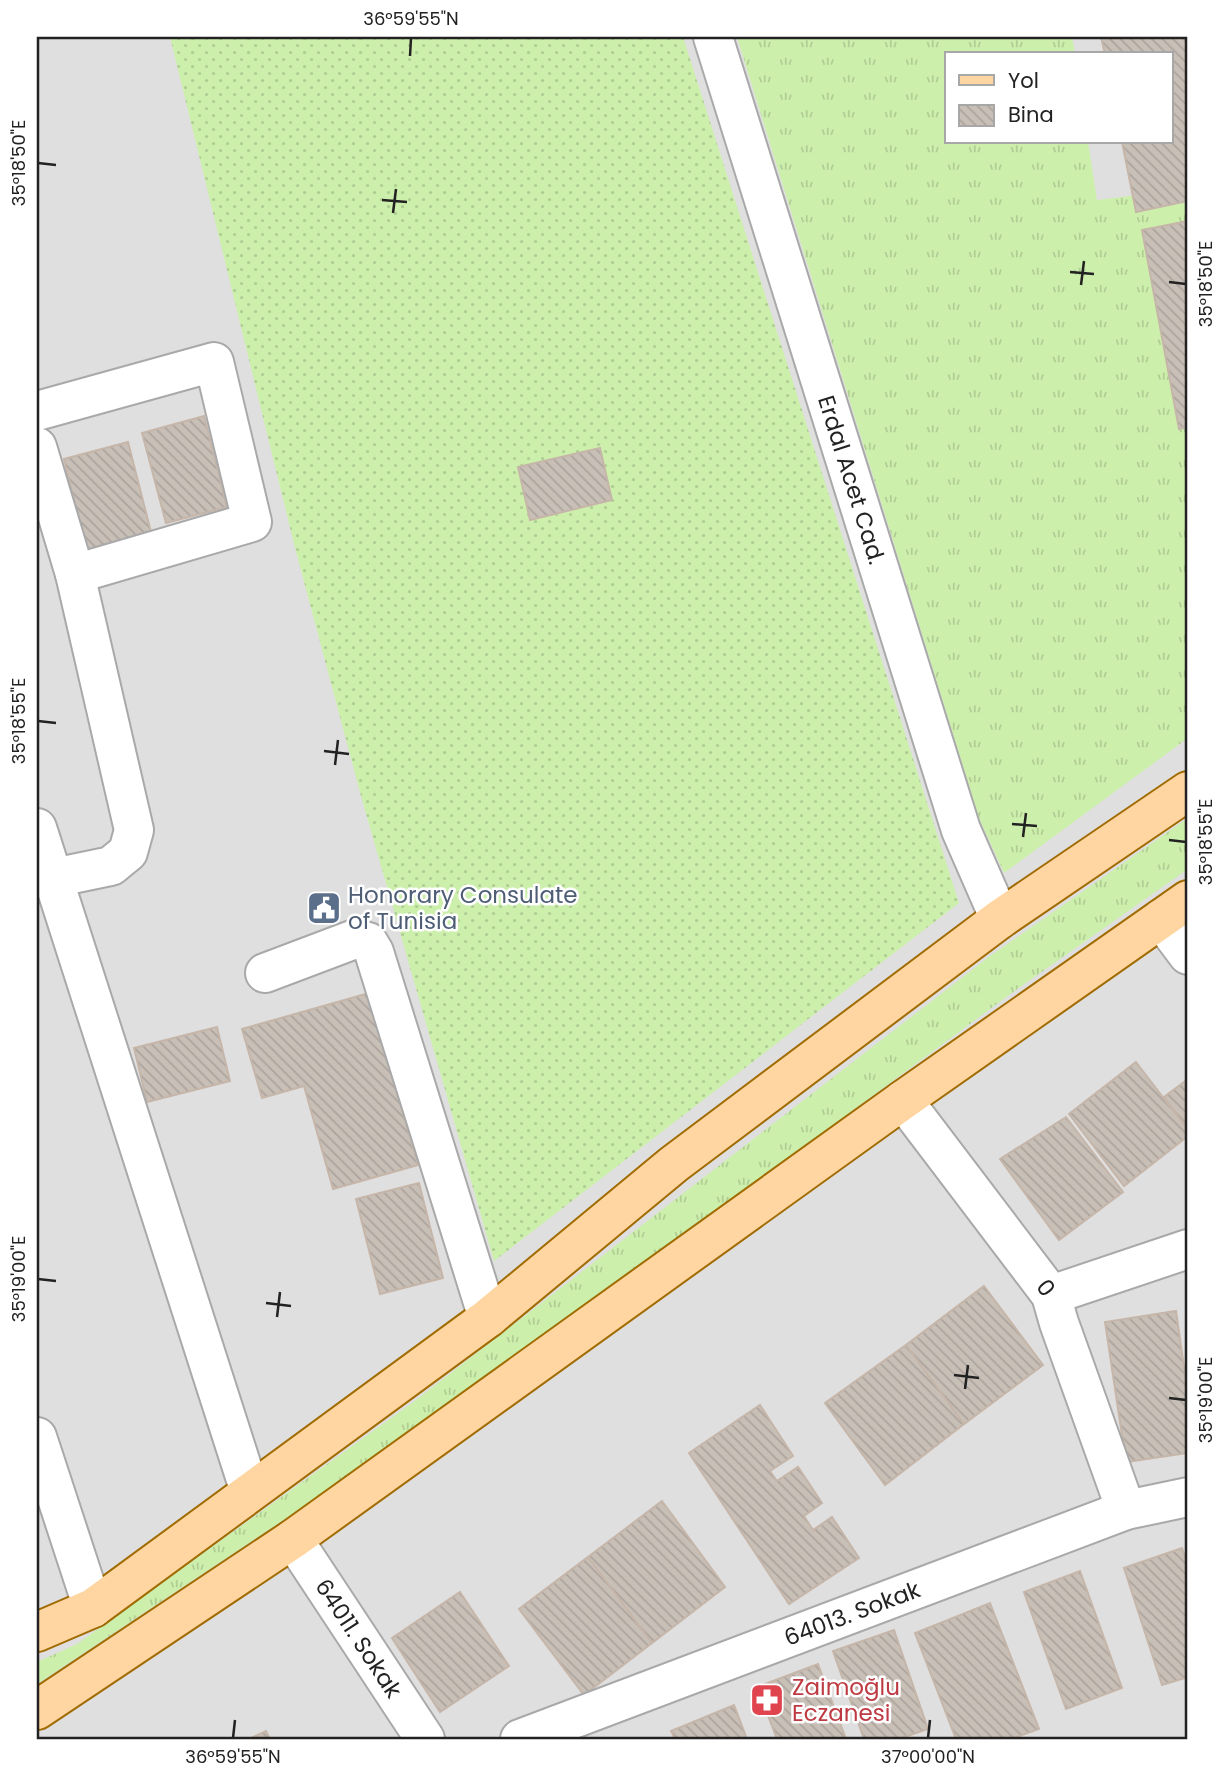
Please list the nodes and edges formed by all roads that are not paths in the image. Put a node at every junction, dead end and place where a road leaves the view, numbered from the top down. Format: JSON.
{"nodes":[{"id":1,"x":713,"y":37,"type":"edge"},
{"id":2,"x":37,"y":411,"type":"edge"},
{"id":3,"x":37,"y":447,"type":"edge"},
{"id":4,"x":75,"y":574,"type":"junction"},
{"id":5,"x":1188,"y":791,"type":"edge"},
{"id":6,"x":38,"y":835,"type":"edge"},
{"id":7,"x":53,"y":878,"type":"junction"},
{"id":8,"x":1174,"y":910,"type":"edge"},
{"id":9,"x":1000,"y":919,"type":"junction"},
{"id":10,"x":1188,"y":955,"type":"edge"},
{"id":11,"x":265,"y":973,"type":"dead end"},
{"id":12,"x":903,"y":1100,"type":"junction"},
{"id":13,"x":1188,"y":1249,"type":"edge"},
{"id":14,"x":1052,"y":1295,"type":"junction"},
{"id":15,"x":488,"y":1318,"type":"junction"},
{"id":16,"x":37,"y":1437,"type":"edge"},
{"id":17,"x":250,"y":1492,"type":"junction"},
{"id":18,"x":1188,"y":1497,"type":"edge"},
{"id":19,"x":1126,"y":1510,"type":"junction"},
{"id":20,"x":293,"y":1539,"type":"junction"},
{"id":21,"x":93,"y":1608,"type":"junction"},
{"id":22,"x":37,"y":1632,"type":"edge"},
{"id":23,"x":37,"y":1710,"type":"edge"},
{"id":24,"x":425,"y":1739,"type":"edge"},
{"id":25,"x":520,"y":1739,"type":"edge"}],
"edges":[{"from":1,"to":9,"type":"street","name":"Erdal Acet Cad."},
{"from":2,"to":4,"type":"street"},
{"from":3,"to":4,"type":"street"},
{"from":4,"to":7,"type":"street"},
{"from":5,"to":9,"type":"main road"},
{"from":6,"to":7,"type":"street"},
{"from":7,"to":17,"type":"street"},
{"from":8,"to":10,"type":"street"},
{"from":8,"to":12,"type":"main road"},
{"from":9,"to":15,"type":"main road"},
{"from":11,"to":15,"type":"street"},
{"from":12,"to":14,"type":"street","name":"0"},
{"from":12,"to":20,"type":"main road"},
{"from":13,"to":14,"type":"street"},
{"from":14,"to":19,"type":"street","name":"0"},
{"from":15,"to":17,"type":"main road"},
{"from":16,"to":21,"type":"street"},
{"from":17,"to":21,"type":"main road"},
{"from":18,"to":19,"type":"street","name":"64013. Sokak"},
{"from":19,"to":25,"type":"street","name":"64013. Sokak"},
{"from":20,"to":23,"type":"main road"},
{"from":20,"to":24,"type":"street","name":"64011. Sokak"},
{"from":21,"to":22,"type":"main road"}]}
